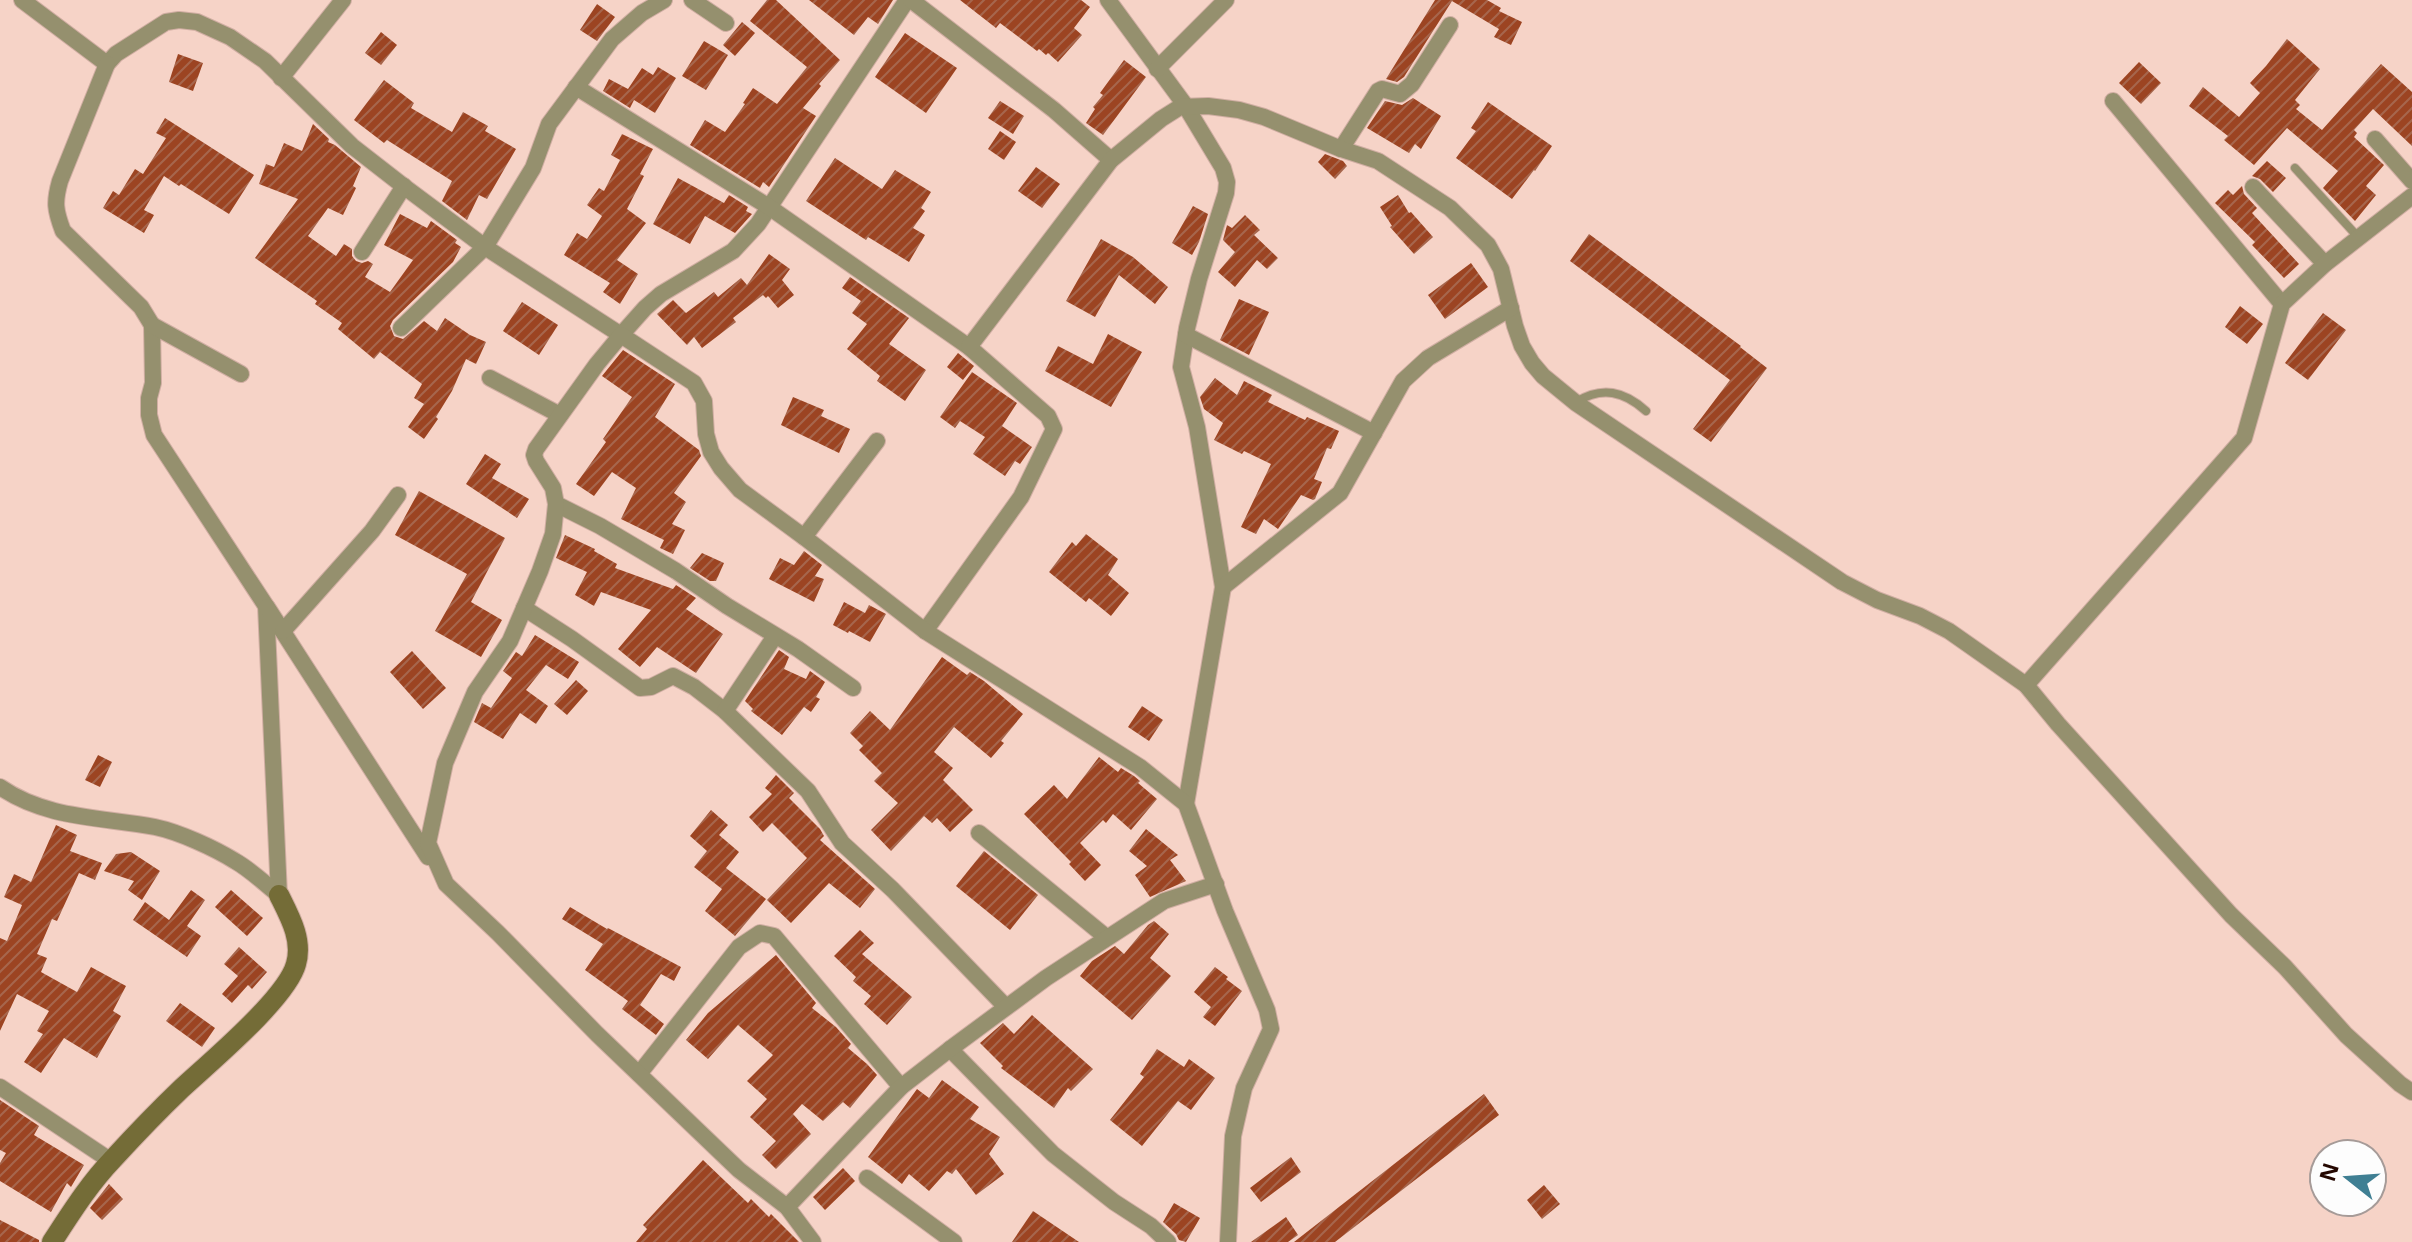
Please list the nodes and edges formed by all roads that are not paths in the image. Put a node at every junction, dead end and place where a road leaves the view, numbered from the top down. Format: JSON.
{"nodes":[{"id":1,"x":22,"y":0,"type":"edge"},
{"id":2,"x":343,"y":0,"type":"edge"},
{"id":3,"x":664,"y":0,"type":"edge"},
{"id":4,"x":692,"y":0,"type":"edge"},
{"id":5,"x":909,"y":0,"type":"edge"},
{"id":6,"x":1108,"y":0,"type":"edge"},
{"id":7,"x":1226,"y":0,"type":"edge"},
{"id":8,"x":726,"y":23,"type":"dead end"},
{"id":9,"x":1450,"y":25,"type":"dead end"},
{"id":10,"x":107,"y":64,"type":"junction"},
{"id":11,"x":1157,"y":69,"type":"junction"},
{"id":12,"x":281,"y":78,"type":"junction"},
{"id":13,"x":576,"y":87,"type":"junction"},
{"id":14,"x":2113,"y":101,"type":"dead end"},
{"id":15,"x":1173,"y":112,"type":"junction"},
{"id":16,"x":2375,"y":139,"type":"dead end"},
{"id":17,"x":1341,"y":149,"type":"junction"},
{"id":18,"x":1111,"y":160,"type":"junction"},
{"id":19,"x":2295,"y":168,"type":"dead end"},
{"id":20,"x":2412,"y":181,"type":"edge"},
{"id":21,"x":404,"y":186,"type":"junction"},
{"id":22,"x":2253,"y":187,"type":"dead end"},
{"id":23,"x":2412,"y":196,"type":"edge"},
{"id":24,"x":769,"y":207,"type":"junction"},
{"id":25,"x":2358,"y":238,"type":"junction"},
{"id":26,"x":485,"y":247,"type":"junction"},
{"id":27,"x":362,"y":252,"type":"dead end"},
{"id":28,"x":2325,"y":264,"type":"junction"},
{"id":29,"x":2282,"y":304,"type":"junction"},
{"id":30,"x":1511,"y":308,"type":"junction"},
{"id":31,"x":152,"y":325,"type":"junction"},
{"id":32,"x":401,"y":328,"type":"dead end"},
{"id":33,"x":621,"y":335,"type":"junction"},
{"id":34,"x":1186,"y":335,"type":"junction"},
{"id":35,"x":969,"y":347,"type":"junction"},
{"id":36,"x":241,"y":374,"type":"dead end"},
{"id":37,"x":490,"y":378,"type":"dead end"},
{"id":38,"x":1576,"y":403,"type":"junction"},
{"id":39,"x":1646,"y":411,"type":"dead end"},
{"id":40,"x":560,"y":415,"type":"junction"},
{"id":41,"x":1374,"y":433,"type":"junction"},
{"id":42,"x":877,"y":441,"type":"dead end"},
{"id":43,"x":398,"y":495,"type":"dead end"},
{"id":44,"x":556,"y":504,"type":"junction"},
{"id":45,"x":804,"y":537,"type":"junction"},
{"id":46,"x":1223,"y":587,"type":"junction"},
{"id":47,"x":266,"y":606,"type":"junction"},
{"id":48,"x":524,"y":608,"type":"junction"},
{"id":49,"x":283,"y":631,"type":"junction"},
{"id":50,"x":925,"y":631,"type":"junction"},
{"id":51,"x":775,"y":636,"type":"junction"},
{"id":52,"x":2026,"y":685,"type":"junction"},
{"id":53,"x":853,"y":688,"type":"dead end"},
{"id":54,"x":725,"y":711,"type":"junction"},
{"id":55,"x":0,"y":787,"type":"edge"},
{"id":56,"x":1186,"y":804,"type":"junction"},
{"id":57,"x":979,"y":833,"type":"dead end"},
{"id":58,"x":446,"y":884,"type":"junction"},
{"id":59,"x":1216,"y":884,"type":"junction"},
{"id":60,"x":279,"y":895,"type":"junction"},
{"id":61,"x":1106,"y":937,"type":"junction"},
{"id":62,"x":1006,"y":1007,"type":"junction"},
{"id":63,"x":950,"y":1049,"type":"junction"},
{"id":64,"x":639,"y":1074,"type":"junction"},
{"id":65,"x":0,"y":1087,"type":"edge"},
{"id":66,"x":901,"y":1087,"type":"junction"},
{"id":67,"x":2412,"y":1092,"type":"edge"},
{"id":68,"x":111,"y":1161,"type":"junction"},
{"id":69,"x":867,"y":1178,"type":"dead end"},
{"id":70,"x":787,"y":1207,"type":"junction"},
{"id":71,"x":52,"y":1242,"type":"edge"},
{"id":72,"x":813,"y":1242,"type":"edge"},
{"id":73,"x":954,"y":1242,"type":"edge"},
{"id":74,"x":1168,"y":1242,"type":"edge"},
{"id":75,"x":1228,"y":1242,"type":"edge"}],
"edges":[{"from":1,"to":10,"type":"street"},
{"from":2,"to":12,"type":"street"},
{"from":3,"to":13,"type":"street"},
{"from":4,"to":8,"type":"street"},
{"from":5,"to":18,"type":"street"},
{"from":5,"to":24,"type":"street"},
{"from":6,"to":11,"type":"street"},
{"from":7,"to":11,"type":"street"},
{"from":9,"to":17,"type":"street"},
{"from":10,"to":12,"type":"street"},
{"from":10,"to":31,"type":"street"},
{"from":11,"to":15,"type":"street"},
{"from":12,"to":21,"type":"street"},
{"from":13,"to":24,"type":"street"},
{"from":13,"to":26,"type":"street"},
{"from":14,"to":29,"type":"street"},
{"from":15,"to":17,"type":"street"},
{"from":15,"to":18,"type":"street"},
{"from":15,"to":34,"type":"street"},
{"from":16,"to":20,"type":"street"},
{"from":17,"to":30,"type":"street"},
{"from":18,"to":35,"type":"street"},
{"from":19,"to":25,"type":"lane"},
{"from":21,"to":26,"type":"street"},
{"from":21,"to":27,"type":"street"},
{"from":22,"to":28,"type":"street"},
{"from":23,"to":25,"type":"street"},
{"from":24,"to":33,"type":"street"},
{"from":24,"to":35,"type":"street"},
{"from":25,"to":28,"type":"street"},
{"from":26,"to":32,"type":"street"},
{"from":26,"to":33,"type":"street"},
{"from":28,"to":29,"type":"street"},
{"from":29,"to":52,"type":"street"},
{"from":30,"to":38,"type":"street"},
{"from":30,"to":41,"type":"street"},
{"from":31,"to":36,"type":"street"},
{"from":31,"to":47,"type":"street"},
{"from":33,"to":40,"type":"street"},
{"from":33,"to":45,"type":"street"},
{"from":34,"to":41,"type":"street"},
{"from":34,"to":46,"type":"street"},
{"from":35,"to":50,"type":"street"},
{"from":37,"to":40,"type":"street"},
{"from":38,"to":39,"type":"lane"},
{"from":38,"to":52,"type":"street"},
{"from":40,"to":44,"type":"street"},
{"from":41,"to":46,"type":"street"},
{"from":42,"to":45,"type":"street"},
{"from":43,"to":49,"type":"street"},
{"from":44,"to":48,"type":"street"},
{"from":44,"to":51,"type":"street"},
{"from":45,"to":50,"type":"street"},
{"from":46,"to":56,"type":"street"},
{"from":47,"to":49,"type":"street"},
{"from":47,"to":60,"type":"street"},
{"from":48,"to":54,"type":"street"},
{"from":48,"to":58,"type":"street"},
{"from":49,"to":58,"type":"street"},
{"from":50,"to":56,"type":"street"},
{"from":51,"to":53,"type":"street"},
{"from":51,"to":54,"type":"street"},
{"from":52,"to":67,"type":"street"},
{"from":54,"to":62,"type":"street"},
{"from":55,"to":60,"type":"street"},
{"from":56,"to":59,"type":"street"},
{"from":57,"to":61,"type":"street"},
{"from":58,"to":64,"type":"street"},
{"from":59,"to":61,"type":"street"},
{"from":59,"to":75,"type":"street"},
{"from":60,"to":68,"type":"street"},
{"from":61,"to":62,"type":"street"},
{"from":62,"to":63,"type":"street"},
{"from":63,"to":66,"type":"street"},
{"from":63,"to":74,"type":"street"},
{"from":64,"to":66,"type":"street"},
{"from":64,"to":70,"type":"street"},
{"from":65,"to":68,"type":"street"},
{"from":66,"to":70,"type":"street"},
{"from":68,"to":71,"type":"street"},
{"from":69,"to":73,"type":"street"},
{"from":70,"to":72,"type":"street"}]}
